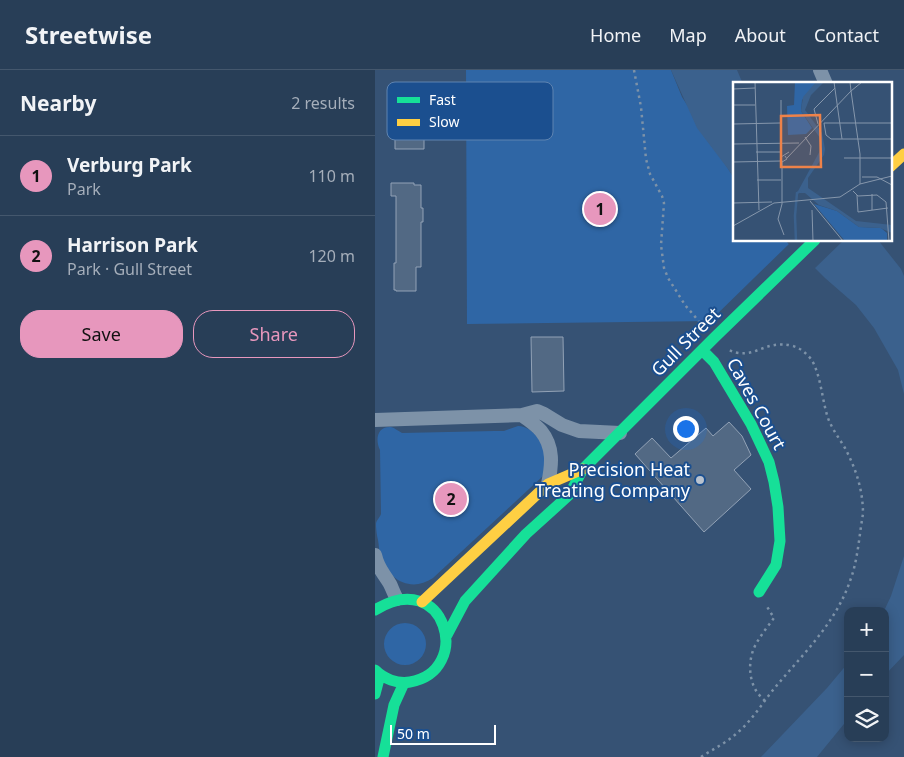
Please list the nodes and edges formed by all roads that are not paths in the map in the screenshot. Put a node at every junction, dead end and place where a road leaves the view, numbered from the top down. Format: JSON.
{"nodes":[{"id":1,"x":820,"y":70,"type":"edge"},
{"id":2,"x":825,"y":82,"type":"edge"},
{"id":3,"x":904,"y":154,"type":"edge"},
{"id":4,"x":891,"y":166,"type":"edge"},
{"id":5,"x":814,"y":241,"type":"edge"},
{"id":6,"x":702,"y":350,"type":"junction"},
{"id":7,"x":522,"y":415,"type":"junction"},
{"id":8,"x":375,"y":420,"type":"edge"},
{"id":9,"x":620,"y":432,"type":"junction"},
{"id":10,"x":583,"y":469,"type":"junction"},
{"id":11,"x":549,"y":484,"type":"junction"},
{"id":12,"x":375,"y":555,"type":"edge"},
{"id":13,"x":759,"y":592,"type":"road end"},
{"id":14,"x":397,"y":599,"type":"junction"},
{"id":15,"x":422,"y":602,"type":"junction"},
{"id":16,"x":375,"y":610,"type":"edge"},
{"id":17,"x":447,"y":635,"type":"junction"},
{"id":18,"x":377,"y":672,"type":"edge"},
{"id":19,"x":403,"y":682,"type":"junction"},
{"id":20,"x":375,"y":694,"type":"edge"},
{"id":21,"x":383,"y":757,"type":"edge"}],
"edges":[{"from":1,"to":2,"type":"street"},
{"from":3,"to":4,"type":"street"},
{"from":5,"to":6,"type":"street","name":"Gull Street"},
{"from":6,"to":9,"type":"street","name":"Gull Street"},
{"from":6,"to":13,"type":"street","name":"Caves Court"},
{"from":7,"to":8,"type":"street"},
{"from":7,"to":9,"type":"street"},
{"from":7,"to":11,"type":"street"},
{"from":9,"to":10,"type":"street","name":"Gull Street"},
{"from":10,"to":11,"type":"street","name":"Gull Street"},
{"from":10,"to":17,"type":"street","name":"Gull Street"},
{"from":11,"to":15,"type":"street","name":"Gull Street"},
{"from":12,"to":14,"type":"street"},
{"from":14,"to":15,"type":"street"},
{"from":14,"to":16,"type":"street"},
{"from":15,"to":17,"type":"street"},
{"from":17,"to":19,"type":"street","name":"Gull Street"},
{"from":18,"to":19,"type":"street"},
{"from":18,"to":20,"type":"street"},
{"from":19,"to":21,"type":"street"}]}
